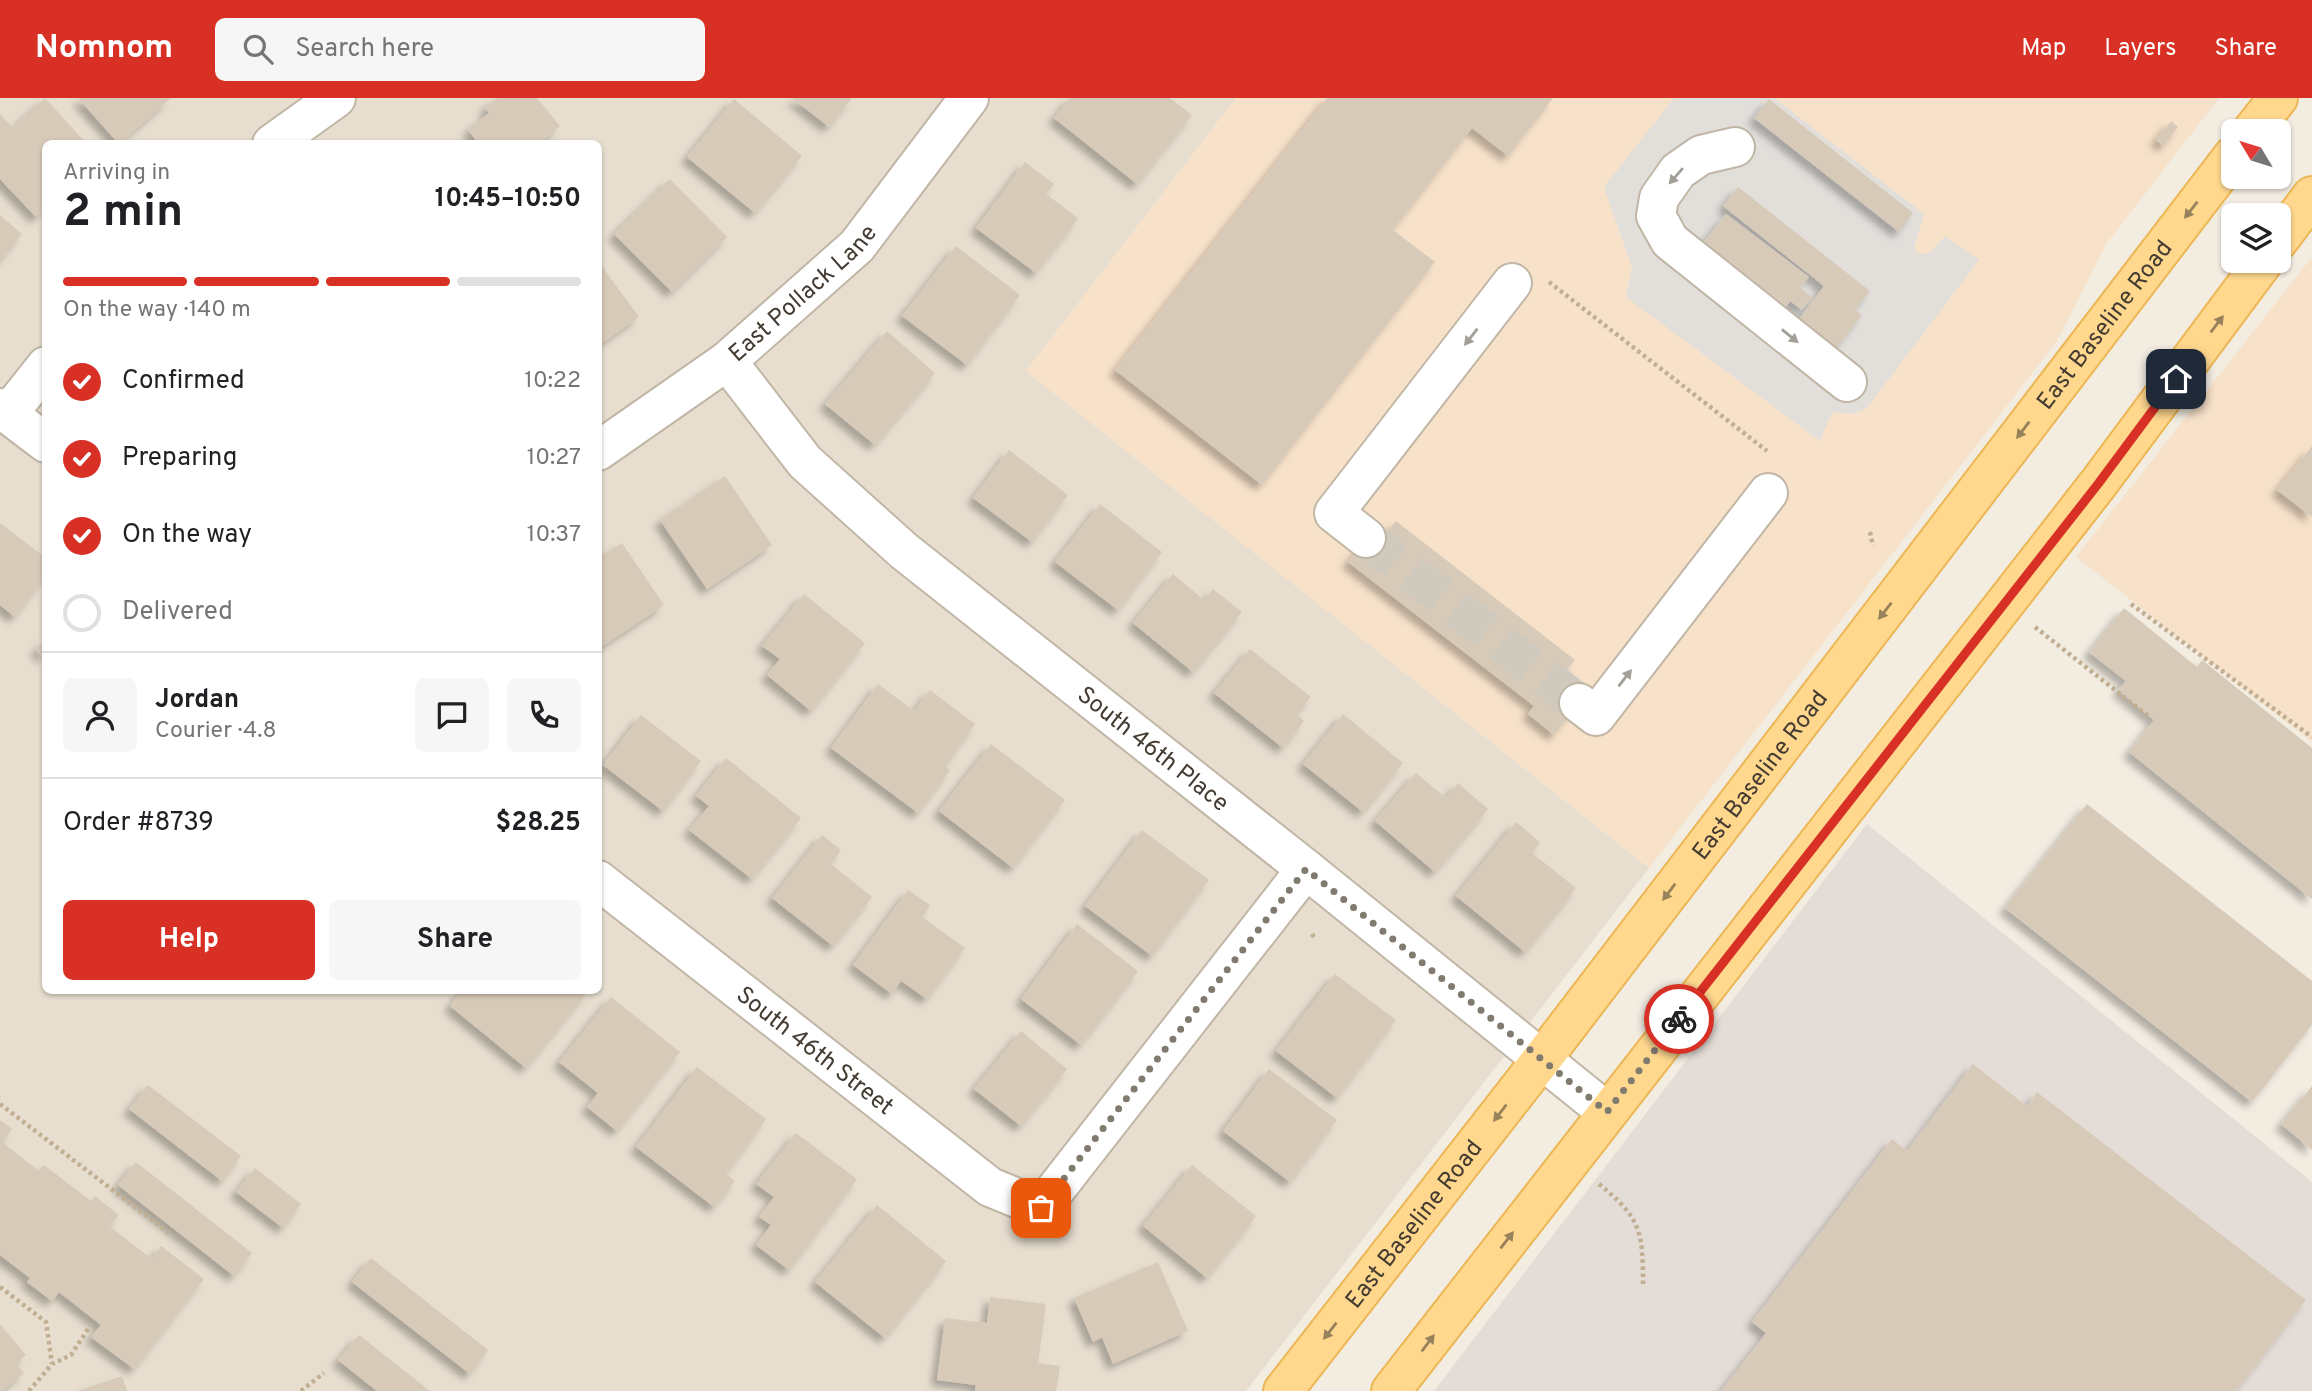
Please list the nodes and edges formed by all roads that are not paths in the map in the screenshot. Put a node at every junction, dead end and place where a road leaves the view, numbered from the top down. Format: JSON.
{"nodes":[{"id":1,"x":336,"y":98,"type":"edge"},
{"id":2,"x":969,"y":98,"type":"edge"},
{"id":3,"x":2277,"y":98,"type":"edge"},
{"id":4,"x":2261,"y":119,"type":"edge"},
{"id":5,"x":278,"y":140,"type":"edge"},
{"id":6,"x":1735,"y":147,"type":"dead end"},
{"id":7,"x":2221,"y":172,"type":"edge"},
{"id":8,"x":2312,"y":196,"type":"edge"},
{"id":9,"x":2291,"y":224,"type":"edge"},
{"id":10,"x":2255,"y":273,"type":"edge"},
{"id":11,"x":1528,"y":280,"type":"road end"},
{"id":12,"x":727,"y":361,"type":"junction"},
{"id":13,"x":42,"y":370,"type":"edge"},
{"id":14,"x":1847,"y":382,"type":"dead end"},
{"id":15,"x":4,"y":411,"type":"edge"},
{"id":16,"x":42,"y":440,"type":"edge"},
{"id":17,"x":602,"y":448,"type":"edge"},
{"id":18,"x":1768,"y":493,"type":"dead end"},
{"id":19,"x":1366,"y":538,"type":"tunnel mouth"},
{"id":20,"x":1580,"y":703,"type":"tunnel mouth"},
{"id":21,"x":1306,"y":869,"type":"junction"},
{"id":22,"x":602,"y":883,"type":"edge"},
{"id":23,"x":1542,"y":1059,"type":"junction"},
{"id":24,"x":1607,"y":1112,"type":"junction"},
{"id":25,"x":1283,"y":1391,"type":"edge"},
{"id":26,"x":1391,"y":1391,"type":"edge"}],
"edges":[{"from":1,"to":5,"type":"street"},
{"from":2,"to":12,"type":"street","name":"East Pollack Lane"},
{"from":3,"to":4,"type":"main road"},
{"from":6,"to":14,"type":"street","one_way":true},
{"from":7,"to":23,"type":"main road","name":"East Baseline Road","one_way":true},
{"from":8,"to":9,"type":"main road"},
{"from":24,"to":10,"type":"main road","one_way":true},
{"from":11,"to":19,"type":"street","one_way":true},
{"from":12,"to":17,"type":"street","name":"East Pollack Lane"},
{"from":12,"to":21,"type":"street","name":"South 46th Place"},
{"from":13,"to":15,"type":"street"},
{"from":15,"to":16,"type":"street"},
{"from":20,"to":18,"type":"street","one_way":true},
{"from":21,"to":22,"type":"street","name":"South 46th Street"},
{"from":21,"to":23,"type":"street","name":"South 46th Place"},
{"from":23,"to":24,"type":"street","name":"South 46th Place"},
{"from":23,"to":25,"type":"main road","name":"East Baseline Road","one_way":true},
{"from":26,"to":24,"type":"main road","one_way":true}]}
